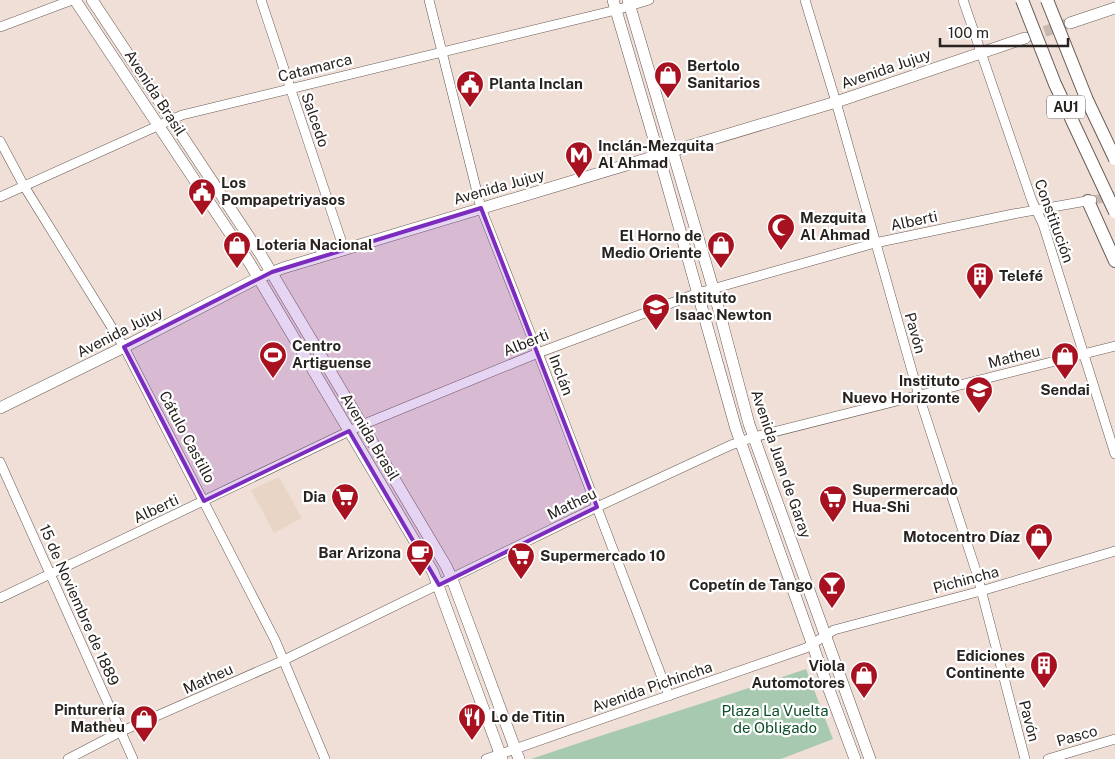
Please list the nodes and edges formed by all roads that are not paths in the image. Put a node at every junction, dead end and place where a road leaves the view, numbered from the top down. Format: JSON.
{"nodes":[{"id":1,"x":74,"y":0,"type":"edge"},
{"id":2,"x":92,"y":0,"type":"edge"},
{"id":3,"x":261,"y":0,"type":"edge"},
{"id":4,"x":430,"y":0,"type":"edge"},
{"id":5,"x":649,"y":0,"type":"edge"},
{"id":6,"x":805,"y":0,"type":"edge"},
{"id":7,"x":963,"y":0,"type":"edge"},
{"id":8,"x":1022,"y":0,"type":"edge"},
{"id":9,"x":1047,"y":0,"type":"edge"},
{"id":10,"x":629,"y":3,"type":"edge"},
{"id":11,"x":614,"y":5,"type":"edge"},
{"id":12,"x":1115,"y":8,"type":"edge"},
{"id":13,"x":1070,"y":23,"type":"tunnel mouth"},
{"id":14,"x":0,"y":26,"type":"edge"},
{"id":15,"x":1025,"y":38,"type":"tunnel mouth"},
{"id":16,"x":442,"y":51,"type":"junction"},
{"id":17,"x":981,"y":53,"type":"junction"},
{"id":18,"x":290,"y":88,"type":"junction"},
{"id":19,"x":836,"y":102,"type":"junction"},
{"id":20,"x":171,"y":120,"type":"junction"},
{"id":21,"x":158,"y":125,"type":"junction"},
{"id":22,"x":0,"y":141,"type":"edge"},
{"id":23,"x":673,"y":151,"type":"junction"},
{"id":24,"x":659,"y":156,"type":"junction"},
{"id":25,"x":1115,"y":159,"type":"edge"},
{"id":26,"x":24,"y":186,"type":"junction"},
{"id":27,"x":0,"y":197,"type":"edge"},
{"id":28,"x":1090,"y":200,"type":"joint"},
{"id":29,"x":481,"y":208,"type":"junction"},
{"id":30,"x":1037,"y":210,"type":"junction"},
{"id":31,"x":1115,"y":212,"type":"edge"},
{"id":32,"x":876,"y":243,"type":"junction"},
{"id":33,"x":344,"y":249,"type":"junction"},
{"id":34,"x":1115,"y":261,"type":"edge"},
{"id":35,"x":272,"y":272,"type":"junction"},
{"id":36,"x":258,"y":278,"type":"junction"},
{"id":37,"x":713,"y":288,"type":"junction"},
{"id":38,"x":698,"y":293,"type":"junction"},
{"id":39,"x":1115,"y":346,"type":"edge"},
{"id":40,"x":124,"y":347,"type":"junction"},
{"id":41,"x":538,"y":353,"type":"junction"},
{"id":42,"x":1084,"y":354,"type":"junction"},
{"id":43,"x":919,"y":396,"type":"junction"},
{"id":44,"x":0,"y":408,"type":"edge"},
{"id":45,"x":362,"y":425,"type":"junction"},
{"id":46,"x":349,"y":431,"type":"junction"},
{"id":47,"x":754,"y":438,"type":"junction"},
{"id":48,"x":741,"y":442,"type":"junction"},
{"id":49,"x":1115,"y":454,"type":"edge"},
{"id":50,"x":0,"y":462,"type":"edge"},
{"id":51,"x":204,"y":501,"type":"junction"},
{"id":52,"x":597,"y":507,"type":"junction"},
{"id":53,"x":1115,"y":551,"type":"edge"},
{"id":54,"x":50,"y":574,"type":"junction"},
{"id":55,"x":452,"y":579,"type":"junction"},
{"id":56,"x":439,"y":585,"type":"junction"},
{"id":57,"x":981,"y":591,"type":"junction"},
{"id":58,"x":0,"y":598,"type":"edge"},
{"id":59,"x":825,"y":635,"type":"junction"},
{"id":60,"x":812,"y":644,"type":"junction"},
{"id":61,"x":284,"y":660,"type":"junction"},
{"id":62,"x":669,"y":696,"type":"junction"},
{"id":63,"x":120,"y":732,"type":"junction"},
{"id":64,"x":1115,"y":739,"type":"edge"},
{"id":65,"x":517,"y":754,"type":"edge"},
{"id":66,"x":501,"y":756,"type":"edge"},
{"id":67,"x":68,"y":759,"type":"edge"},
{"id":68,"x":133,"y":759,"type":"edge"},
{"id":69,"x":325,"y":759,"type":"edge"},
{"id":70,"x":486,"y":759,"type":"edge"},
{"id":71,"x":855,"y":759,"type":"edge"},
{"id":72,"x":870,"y":759,"type":"edge"},
{"id":73,"x":1025,"y":759,"type":"edge"},
{"id":74,"x":1048,"y":759,"type":"edge"}],
"edges":[{"from":1,"to":14,"type":"street"},
{"from":1,"to":21,"type":"main road","name":"Avenida Brasil"},
{"from":2,"to":20,"type":"main road","name":"Avenida Brasil"},
{"from":3,"to":18,"type":"street","name":"Salcedo"},
{"from":4,"to":16,"type":"street","name":"Inclán"},
{"from":5,"to":10,"type":"street","name":"Catamarca"},
{"from":6,"to":19,"type":"street","name":"Pavón"},
{"from":7,"to":17,"type":"street","name":"Constitución"},
{"from":8,"to":31,"type":"highway","number":"AU1","bridge":true},
{"from":9,"to":25,"type":"highway","number":"AU1","bridge":true},
{"from":10,"to":11,"type":"street","name":"Catamarca"},
{"from":10,"to":23,"type":"main road","name":"Avenida Juan de Garay"},
{"from":11,"to":16,"type":"street","name":"Catamarca"},
{"from":11,"to":24,"type":"main road","name":"Avenida Juan de Garay"},
{"from":12,"to":13,"type":"main road"},
{"from":15,"to":17,"type":"main road","name":"Avenida Jujuy"},
{"from":16,"to":18,"type":"street","name":"Catamarca"},
{"from":16,"to":29,"type":"street","name":"Inclán"},
{"from":17,"to":19,"type":"main road","name":"Avenida Jujuy"},
{"from":17,"to":30,"type":"street","name":"Constitución"},
{"from":18,"to":20,"type":"street","name":"Catamarca"},
{"from":18,"to":33,"type":"street","name":"Salcedo"},
{"from":19,"to":23,"type":"main road","name":"Avenida Jujuy"},
{"from":19,"to":32,"type":"street","name":"Pavón"},
{"from":20,"to":21,"type":"street","name":"Catamarca"},
{"from":20,"to":35,"type":"main road","name":"Avenida Brasil"},
{"from":21,"to":26,"type":"street","name":"Catamarca"},
{"from":21,"to":36,"type":"main road","name":"Avenida Brasil"},
{"from":22,"to":26,"type":"street","name":"Cátulo Castillo"},
{"from":23,"to":24,"type":"main road","name":"Avenida Jujuy"},
{"from":23,"to":37,"type":"main road","name":"Avenida Juan de Garay"},
{"from":24,"to":29,"type":"main road","name":"Avenida Jujuy"},
{"from":24,"to":38,"type":"main road","name":"Avenida Juan de Garay"},
{"from":26,"to":27,"type":"street","name":"Catamarca"},
{"from":26,"to":40,"type":"street","name":"Cátulo Castillo"},
{"from":28,"to":30,"type":"street","name":"Alberti"},
{"from":28,"to":34,"type":"highway"},
{"from":29,"to":33,"type":"main road","name":"Avenida Jujuy"},
{"from":29,"to":41,"type":"street","name":"Inclán"},
{"from":30,"to":32,"type":"street","name":"Alberti"},
{"from":30,"to":42,"type":"street","name":"Constitución"},
{"from":32,"to":37,"type":"street","name":"Alberti"},
{"from":32,"to":43,"type":"street","name":"Pavón"},
{"from":33,"to":35,"type":"main road","name":"Avenida Jujuy"},
{"from":35,"to":36,"type":"main road","name":"Avenida Jujuy"},
{"from":35,"to":45,"type":"main road","name":"Avenida Brasil"},
{"from":36,"to":40,"type":"main road","name":"Avenida Jujuy"},
{"from":36,"to":46,"type":"main road","name":"Avenida Brasil"},
{"from":37,"to":38,"type":"street","name":"Alberti"},
{"from":37,"to":47,"type":"main road","name":"Avenida Juan de Garay"},
{"from":38,"to":41,"type":"street","name":"Alberti"},
{"from":38,"to":48,"type":"main road","name":"Avenida Juan de Garay"},
{"from":39,"to":42,"type":"street","name":"Matheu"},
{"from":40,"to":44,"type":"main road","name":"Avenida Jujuy"},
{"from":40,"to":51,"type":"street","name":"Cátulo Castillo"},
{"from":41,"to":45,"type":"street","name":"Alberti"},
{"from":41,"to":52,"type":"street","name":"Inclán"},
{"from":42,"to":43,"type":"street","name":"Matheu"},
{"from":42,"to":49,"type":"street","name":"Constitución"},
{"from":43,"to":47,"type":"street","name":"Matheu"},
{"from":43,"to":57,"type":"street","name":"Pavón"},
{"from":45,"to":46,"type":"street","name":"Alberti"},
{"from":45,"to":55,"type":"main road","name":"Avenida Brasil"},
{"from":46,"to":51,"type":"street","name":"Alberti"},
{"from":46,"to":56,"type":"main road","name":"Avenida Brasil"},
{"from":47,"to":48,"type":"street","name":"Matheu"},
{"from":47,"to":59,"type":"main road","name":"Avenida Juan de Garay"},
{"from":48,"to":52,"type":"street","name":"Matheu"},
{"from":48,"to":60,"type":"main road","name":"Avenida Juan de Garay"},
{"from":50,"to":54,"type":"street","name":"15 de Noviembre de 1889"},
{"from":51,"to":54,"type":"street","name":"Alberti"},
{"from":51,"to":61,"type":"street","name":"Cátulo Castillo"},
{"from":52,"to":55,"type":"street","name":"Matheu"},
{"from":52,"to":62,"type":"street","name":"Inclán"},
{"from":53,"to":57,"type":"street","name":"Pichincha"},
{"from":54,"to":58,"type":"street","name":"Alberti"},
{"from":54,"to":63,"type":"street","name":"15 de Noviembre de 1889"},
{"from":55,"to":56,"type":"street","name":"Matheu"},
{"from":55,"to":65,"type":"main road","name":"Avenida Brasil"},
{"from":56,"to":61,"type":"street","name":"Matheu"},
{"from":56,"to":66,"type":"main road","name":"Avenida Brasil"},
{"from":57,"to":59,"type":"street","name":"Pichincha"},
{"from":57,"to":73,"type":"street","name":"Pavón"},
{"from":59,"to":60,"type":"street","name":"Avenida Pichincha"},
{"from":59,"to":72,"type":"main road","name":"Avenida Juan de Garay"},
{"from":60,"to":62,"type":"street","name":"Avenida Pichincha"},
{"from":60,"to":71,"type":"main road","name":"Avenida Juan de Garay"},
{"from":61,"to":63,"type":"street","name":"Matheu"},
{"from":61,"to":69,"type":"street","name":"Cátulo Castillo"},
{"from":62,"to":65,"type":"street","name":"Avenida Pichincha"},
{"from":63,"to":67,"type":"street","name":"Matheu"},
{"from":63,"to":68,"type":"street","name":"15 de Noviembre de 1889"},
{"from":64,"to":74,"type":"street","name":"Pasco"},
{"from":65,"to":66,"type":"street","name":"Avenida Pichincha"},
{"from":66,"to":70,"type":"street","name":"Avenida Pichincha"}]}
